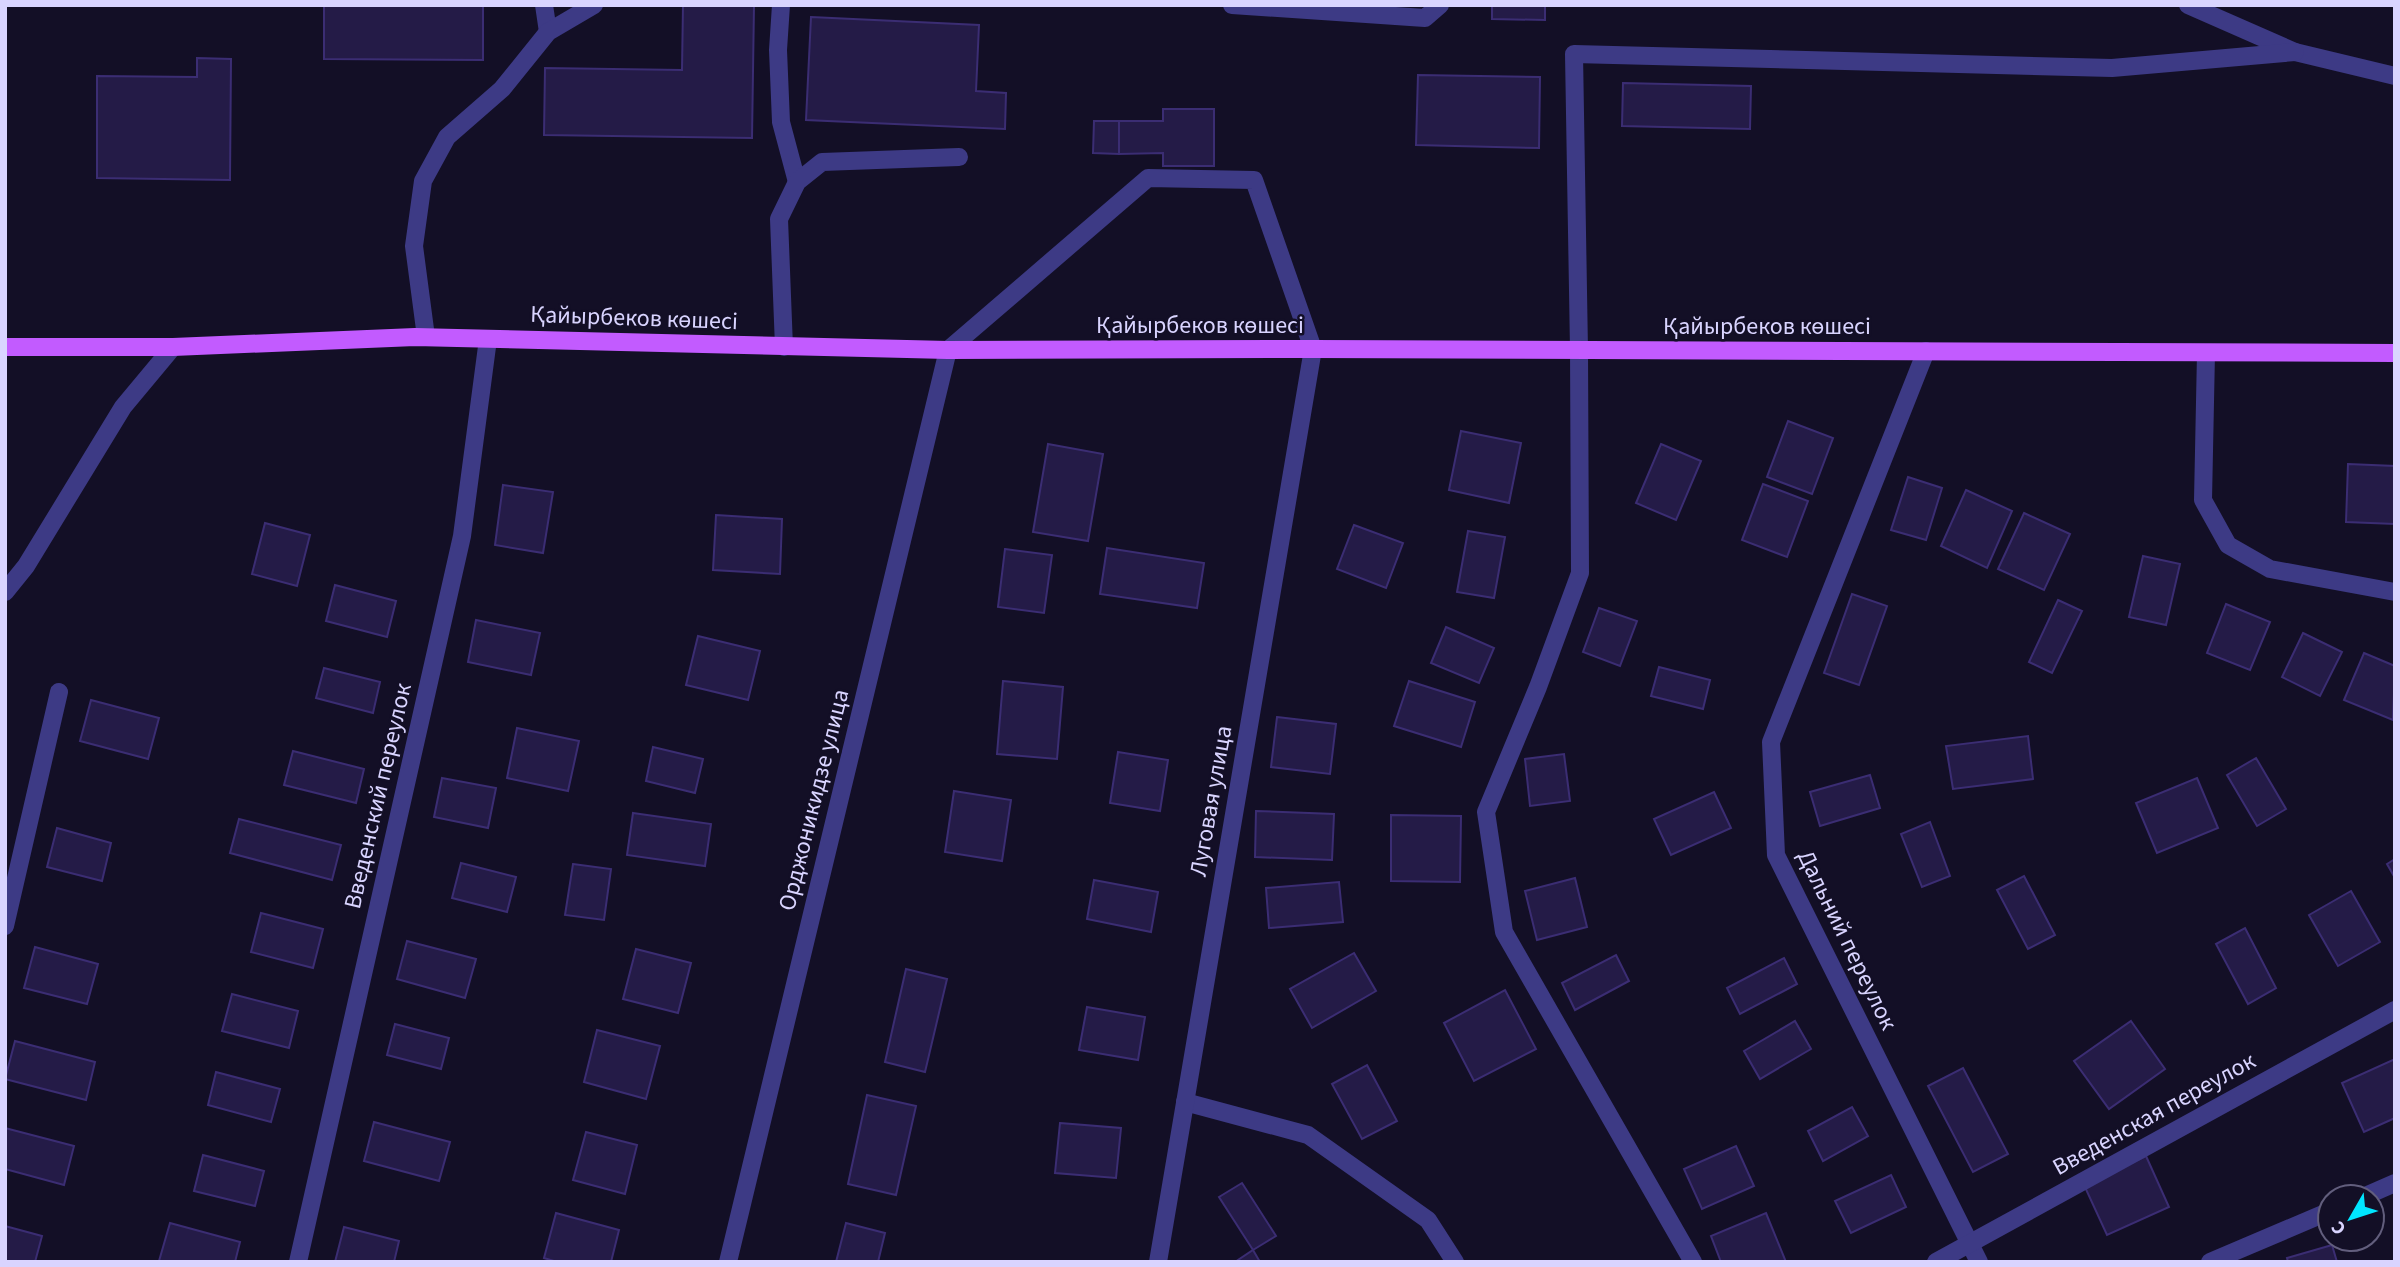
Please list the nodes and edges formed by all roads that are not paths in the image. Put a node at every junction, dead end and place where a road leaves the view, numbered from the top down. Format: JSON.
{"nodes":[{"id":1,"x":544,"y":5,"type":"edge"},
{"id":2,"x":594,"y":5,"type":"edge"},
{"id":3,"x":781,"y":5,"type":"edge"},
{"id":4,"x":1232,"y":5,"type":"edge"},
{"id":5,"x":1440,"y":5,"type":"edge"},
{"id":6,"x":2188,"y":5,"type":"edge"},
{"id":7,"x":548,"y":32,"type":"junction"},
{"id":8,"x":2295,"y":52,"type":"junction"},
{"id":9,"x":2395,"y":76,"type":"edge"},
{"id":10,"x":959,"y":157,"type":"dead end"},
{"id":11,"x":797,"y":182,"type":"junction"},
{"id":12,"x":426,"y":337,"type":"junction"},
{"id":13,"x":488,"y":339,"type":"junction"},
{"id":14,"x":784,"y":346,"type":"junction"},
{"id":15,"x":5,"y":347,"type":"edge"},
{"id":16,"x":173,"y":347,"type":"junction"},
{"id":17,"x":1313,"y":349,"type":"junction"},
{"id":18,"x":1579,"y":350,"type":"junction"},
{"id":19,"x":948,"y":351,"type":"junction"},
{"id":20,"x":1926,"y":351,"type":"junction"},
{"id":21,"x":2206,"y":353,"type":"junction"},
{"id":22,"x":2395,"y":353,"type":"edge"},
{"id":23,"x":5,"y":592,"type":"edge"},
{"id":24,"x":2395,"y":592,"type":"edge"},
{"id":25,"x":60,"y":692,"type":"dead end"},
{"id":26,"x":10,"y":875,"type":"edge"},
{"id":27,"x":5,"y":926,"type":"edge"},
{"id":28,"x":2395,"y":1010,"type":"edge"},
{"id":29,"x":1185,"y":1102,"type":"junction"},
{"id":30,"x":2316,"y":1217,"type":"edge"},
{"id":31,"x":1970,"y":1243,"type":"junction"},
{"id":32,"x":298,"y":1262,"type":"edge"},
{"id":33,"x":728,"y":1262,"type":"edge"},
{"id":34,"x":1158,"y":1262,"type":"edge"},
{"id":35,"x":1455,"y":1262,"type":"edge"},
{"id":36,"x":1693,"y":1262,"type":"edge"},
{"id":37,"x":1936,"y":1262,"type":"edge"},
{"id":38,"x":1979,"y":1262,"type":"edge"},
{"id":39,"x":2210,"y":1262,"type":"edge"}],
"edges":[{"from":1,"to":7,"type":"street"},
{"from":2,"to":7,"type":"street"},
{"from":3,"to":11,"type":"street"},
{"from":4,"to":5,"type":"street"},
{"from":6,"to":8,"type":"street"},
{"from":7,"to":12,"type":"street"},
{"from":8,"to":9,"type":"street"},
{"from":8,"to":18,"type":"street"},
{"from":10,"to":11,"type":"street"},
{"from":11,"to":14,"type":"street"},
{"from":12,"to":13,"type":"main road","name":"Қайырбеков көшесі"},
{"from":12,"to":16,"type":"main road","name":"Қайырбеков көшесі"},
{"from":13,"to":14,"type":"main road","name":"Қайырбеков көшесі"},
{"from":13,"to":32,"type":"street","name":"Введенский переулок"},
{"from":14,"to":19,"type":"main road","name":"Қайырбеков көшесі"},
{"from":15,"to":16,"type":"main road","name":"Қайырбеков көшесі"},
{"from":16,"to":23,"type":"street"},
{"from":17,"to":18,"type":"main road","name":"Қайырбеков көшесі"},
{"from":17,"to":19,"type":"main road","name":"Қайырбеков көшесі"},
{"from":17,"to":19,"type":"street"},
{"from":17,"to":29,"type":"street","name":"Луговая улица"},
{"from":18,"to":20,"type":"main road","name":"Қайырбеков көшесі"},
{"from":18,"to":36,"type":"street"},
{"from":19,"to":33,"type":"street","name":"Орджоникидзе улица"},
{"from":20,"to":21,"type":"main road","name":"Қайырбеков көшесі"},
{"from":20,"to":31,"type":"street","name":"Дальний переулок"},
{"from":21,"to":22,"type":"main road","name":"Қайырбеков көшесі"},
{"from":21,"to":24,"type":"street"},
{"from":25,"to":26,"type":"street"},
{"from":26,"to":27,"type":"street"},
{"from":28,"to":31,"type":"street","name":"Введенская переулок"},
{"from":29,"to":34,"type":"street","name":"Луговая улица"},
{"from":29,"to":35,"type":"street"},
{"from":30,"to":39,"type":"street"},
{"from":31,"to":37,"type":"street","name":"Введенская переулок"},
{"from":31,"to":38,"type":"street","name":"Дальний переулок"}]}
